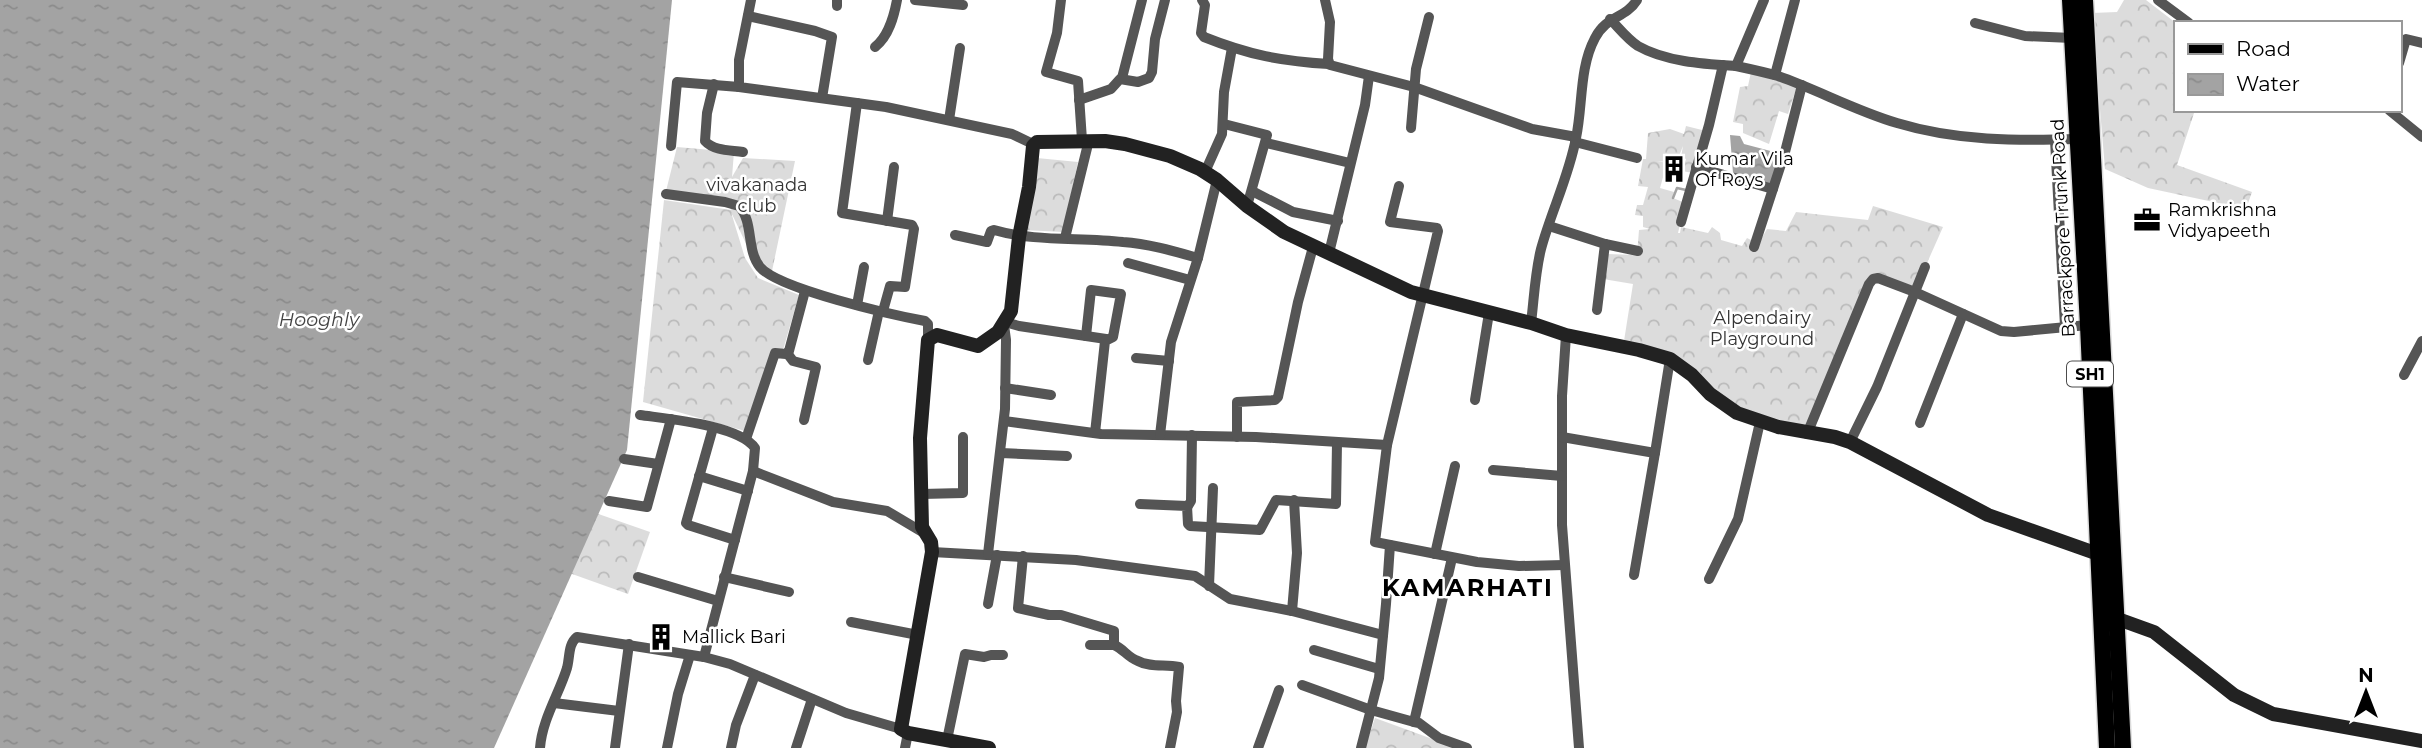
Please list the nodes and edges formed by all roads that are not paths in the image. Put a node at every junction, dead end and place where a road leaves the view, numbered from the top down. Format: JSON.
{"nodes":[{"id":1,"x":751,"y":0,"type":"edge"},
{"id":2,"x":897,"y":0,"type":"edge"},
{"id":3,"x":915,"y":0,"type":"edge"},
{"id":4,"x":1061,"y":0,"type":"edge"},
{"id":5,"x":1142,"y":0,"type":"edge"},
{"id":6,"x":1165,"y":0,"type":"edge"},
{"id":7,"x":1202,"y":0,"type":"edge"},
{"id":8,"x":1325,"y":0,"type":"edge"},
{"id":9,"x":1637,"y":0,"type":"edge"},
{"id":10,"x":1764,"y":0,"type":"edge"},
{"id":11,"x":1795,"y":0,"type":"edge"},
{"id":12,"x":2070,"y":0,"type":"edge"},
{"id":13,"x":2085,"y":0,"type":"edge"},
{"id":14,"x":2158,"y":0,"type":"edge"},
{"id":15,"x":963,"y":5,"type":"dead end"},
{"id":16,"x":748,"y":16,"type":"junction"},
{"id":17,"x":1429,"y":17,"type":"dead end"},
{"id":18,"x":1611,"y":19,"type":"junction"},
{"id":19,"x":2186,"y":21,"type":"edge"},
{"id":20,"x":1975,"y":23,"type":"dead end"},
{"id":21,"x":2072,"y":38,"type":"junction"},
{"id":22,"x":2422,"y":43,"type":"edge"},
{"id":23,"x":875,"y":47,"type":"dead end"},
{"id":24,"x":960,"y":48,"type":"dead end"},
{"id":25,"x":1232,"y":48,"type":"junction"},
{"id":26,"x":2401,"y":56,"type":"edge"},
{"id":27,"x":1329,"y":64,"type":"junction"},
{"id":28,"x":1723,"y":65,"type":"junction"},
{"id":29,"x":1736,"y":66,"type":"junction"},
{"id":30,"x":1774,"y":75,"type":"junction"},
{"id":31,"x":1369,"y":76,"type":"junction"},
{"id":32,"x":1122,"y":78,"type":"junction"},
{"id":33,"x":714,"y":84,"type":"junction"},
{"id":34,"x":1802,"y":85,"type":"junction"},
{"id":35,"x":739,"y":87,"type":"junction"},
{"id":36,"x":1414,"y":87,"type":"junction"},
{"id":37,"x":822,"y":98,"type":"junction"},
{"id":38,"x":1079,"y":100,"type":"junction"},
{"id":39,"x":857,"y":103,"type":"junction"},
{"id":40,"x":2391,"y":112,"type":"edge"},
{"id":41,"x":949,"y":120,"type":"junction"},
{"id":42,"x":1224,"y":124,"type":"junction"},
{"id":43,"x":1411,"y":128,"type":"dead end"},
{"id":44,"x":2422,"y":137,"type":"edge"},
{"id":45,"x":1576,"y":139,"type":"junction"},
{"id":46,"x":2054,"y":139,"type":"junction"},
{"id":47,"x":2078,"y":139,"type":"junction"},
{"id":48,"x":1085,"y":140,"type":"junction"},
{"id":49,"x":1266,"y":143,"type":"junction"},
{"id":50,"x":1033,"y":144,"type":"junction"},
{"id":51,"x":671,"y":145,"type":"dead end"},
{"id":52,"x":743,"y":152,"type":"dead end"},
{"id":53,"x":1637,"y":158,"type":"dead end"},
{"id":54,"x":1350,"y":163,"type":"junction"},
{"id":55,"x":894,"y":167,"type":"dead end"},
{"id":56,"x":1696,"y":167,"type":"junction"},
{"id":57,"x":1211,"y":176,"type":"junction"},
{"id":58,"x":1399,"y":186,"type":"dead end"},
{"id":59,"x":1773,"y":189,"type":"junction"},
{"id":60,"x":1252,"y":191,"type":"junction"},
{"id":61,"x":666,"y":194,"type":"dead end"},
{"id":62,"x":1247,"y":206,"type":"junction"},
{"id":63,"x":2089,"y":210,"type":"junction"},
{"id":64,"x":887,"y":221,"type":"junction"},
{"id":65,"x":1338,"y":221,"type":"junction"},
{"id":66,"x":1681,"y":222,"type":"dead end"},
{"id":67,"x":1549,"y":226,"type":"junction"},
{"id":68,"x":955,"y":235,"type":"dead end"},
{"id":69,"x":1019,"y":237,"type":"junction"},
{"id":70,"x":1065,"y":237,"type":"junction"},
{"id":71,"x":1605,"y":244,"type":"junction"},
{"id":72,"x":1313,"y":247,"type":"junction"},
{"id":73,"x":1754,"y":247,"type":"dead end"},
{"id":74,"x":1638,"y":251,"type":"dead end"},
{"id":75,"x":1329,"y":253,"type":"junction"},
{"id":76,"x":1198,"y":258,"type":"junction"},
{"id":77,"x":1128,"y":263,"type":"dead end"},
{"id":78,"x":864,"y":267,"type":"dead end"},
{"id":79,"x":1925,"y":267,"type":"dead end"},
{"id":80,"x":1190,"y":280,"type":"junction"},
{"id":81,"x":805,"y":291,"type":"junction"},
{"id":82,"x":1915,"y":292,"type":"junction"},
{"id":83,"x":1422,"y":296,"type":"junction"},
{"id":84,"x":857,"y":304,"type":"junction"},
{"id":85,"x":1597,"y":310,"type":"dead end"},
{"id":86,"x":881,"y":311,"type":"junction"},
{"id":87,"x":1489,"y":313,"type":"junction"},
{"id":88,"x":1964,"y":314,"type":"junction"},
{"id":89,"x":1004,"y":323,"type":"junction"},
{"id":90,"x":1531,"y":323,"type":"junction"},
{"id":91,"x":2088,"y":325,"type":"junction"},
{"id":92,"x":2065,"y":326,"type":"junction"},
{"id":93,"x":1566,"y":335,"type":"junction"},
{"id":94,"x":1086,"y":336,"type":"junction"},
{"id":95,"x":1106,"y":339,"type":"junction"},
{"id":96,"x":928,"y":340,"type":"junction"},
{"id":97,"x":2422,"y":341,"type":"edge"},
{"id":98,"x":787,"y":354,"type":"junction"},
{"id":99,"x":1136,"y":358,"type":"dead end"},
{"id":100,"x":1670,"y":359,"type":"junction"},
{"id":101,"x":868,"y":360,"type":"dead end"},
{"id":102,"x":1168,"y":361,"type":"junction"},
{"id":103,"x":2404,"y":375,"type":"dead end"},
{"id":104,"x":1005,"y":388,"type":"junction"},
{"id":105,"x":1051,"y":395,"type":"dead end"},
{"id":106,"x":1475,"y":400,"type":"dead end"},
{"id":107,"x":640,"y":415,"type":"dead end"},
{"id":108,"x":671,"y":419,"type":"junction"},
{"id":109,"x":804,"y":420,"type":"dead end"},
{"id":110,"x":1004,"y":421,"type":"junction"},
{"id":111,"x":1760,"y":422,"type":"junction"},
{"id":112,"x":1920,"y":423,"type":"dead end"},
{"id":113,"x":713,"y":428,"type":"junction"},
{"id":114,"x":1095,"y":433,"type":"junction"},
{"id":115,"x":1807,"y":433,"type":"junction"},
{"id":116,"x":1160,"y":435,"type":"junction"},
{"id":117,"x":1192,"y":435,"type":"junction"},
{"id":118,"x":963,"y":437,"type":"dead end"},
{"id":119,"x":1237,"y":437,"type":"junction"},
{"id":120,"x":1562,"y":437,"type":"junction"},
{"id":121,"x":746,"y":439,"type":"junction"},
{"id":122,"x":1850,"y":442,"type":"junction"},
{"id":123,"x":1337,"y":443,"type":"junction"},
{"id":124,"x":1387,"y":445,"type":"junction"},
{"id":125,"x":1001,"y":453,"type":"junction"},
{"id":126,"x":1655,"y":453,"type":"junction"},
{"id":127,"x":1067,"y":456,"type":"dead end"},
{"id":128,"x":624,"y":459,"type":"dead end"},
{"id":129,"x":658,"y":464,"type":"junction"},
{"id":130,"x":1455,"y":466,"type":"dead end"},
{"id":131,"x":1493,"y":470,"type":"dead end"},
{"id":132,"x":753,"y":471,"type":"junction"},
{"id":133,"x":699,"y":476,"type":"junction"},
{"id":134,"x":1562,"y":477,"type":"junction"},
{"id":135,"x":1213,"y":488,"type":"dead end"},
{"id":136,"x":748,"y":491,"type":"junction"},
{"id":137,"x":922,"y":494,"type":"junction"},
{"id":138,"x":1294,"y":500,"type":"junction"},
{"id":139,"x":609,"y":501,"type":"dead end"},
{"id":140,"x":1140,"y":504,"type":"dead end"},
{"id":141,"x":1188,"y":506,"type":"junction"},
{"id":142,"x":1212,"y":527,"type":"junction"},
{"id":143,"x":924,"y":533,"type":"junction"},
{"id":144,"x":734,"y":540,"type":"junction"},
{"id":145,"x":1390,"y":545,"type":"junction"},
{"id":146,"x":932,"y":552,"type":"junction"},
{"id":147,"x":993,"y":554,"type":"junction"},
{"id":148,"x":1435,"y":554,"type":"junction"},
{"id":149,"x":2098,"y":554,"type":"junction"},
{"id":150,"x":1023,"y":556,"type":"junction"},
{"id":151,"x":1452,"y":558,"type":"junction"},
{"id":152,"x":1564,"y":565,"type":"junction"},
{"id":153,"x":1633,"y":575,"type":"dead end"},
{"id":154,"x":638,"y":577,"type":"dead end"},
{"id":155,"x":724,"y":577,"type":"junction"},
{"id":156,"x":1709,"y":579,"type":"dead end"},
{"id":157,"x":1209,"y":586,"type":"junction"},
{"id":158,"x":789,"y":592,"type":"dead end"},
{"id":159,"x":719,"y":601,"type":"junction"},
{"id":160,"x":988,"y":604,"type":"dead end"},
{"id":161,"x":1292,"y":611,"type":"junction"},
{"id":162,"x":2100,"y":618,"type":"junction"},
{"id":163,"x":2118,"y":618,"type":"junction"},
{"id":164,"x":851,"y":622,"type":"dead end"},
{"id":165,"x":918,"y":635,"type":"junction"},
{"id":166,"x":1383,"y":635,"type":"junction"},
{"id":167,"x":629,"y":644,"type":"junction"},
{"id":168,"x":1090,"y":645,"type":"dead end"},
{"id":169,"x":1114,"y":645,"type":"junction"},
{"id":170,"x":1314,"y":650,"type":"dead end"},
{"id":171,"x":690,"y":654,"type":"junction"},
{"id":172,"x":1003,"y":655,"type":"dead end"},
{"id":173,"x":704,"y":657,"type":"junction"},
{"id":174,"x":1380,"y":669,"type":"junction"},
{"id":175,"x":755,"y":675,"type":"junction"},
{"id":176,"x":1302,"y":685,"type":"dead end"},
{"id":177,"x":1279,"y":690,"type":"dead end"},
{"id":178,"x":812,"y":699,"type":"junction"},
{"id":179,"x":554,"y":703,"type":"junction"},
{"id":180,"x":1371,"y":710,"type":"junction"},
{"id":181,"x":619,"y":711,"type":"junction"},
{"id":182,"x":1414,"y":722,"type":"junction"},
{"id":183,"x":905,"y":737,"type":"edge"},
{"id":184,"x":947,"y":740,"type":"junction"},
{"id":185,"x":2422,"y":741,"type":"edge"},
{"id":186,"x":540,"y":748,"type":"edge"},
{"id":187,"x":615,"y":748,"type":"edge"},
{"id":188,"x":667,"y":748,"type":"edge"},
{"id":189,"x":731,"y":748,"type":"edge"},
{"id":190,"x":796,"y":748,"type":"edge"},
{"id":191,"x":989,"y":748,"type":"edge"},
{"id":192,"x":1170,"y":748,"type":"edge"},
{"id":193,"x":1258,"y":748,"type":"edge"},
{"id":194,"x":1361,"y":748,"type":"edge"},
{"id":195,"x":1467,"y":748,"type":"edge"},
{"id":196,"x":1579,"y":748,"type":"edge"},
{"id":197,"x":2107,"y":748,"type":"edge"},
{"id":198,"x":2123,"y":748,"type":"edge"}],
"edges":[{"from":1,"to":16,"type":"street"},
{"from":2,"to":23,"type":"street"},
{"from":3,"to":15,"type":"street"},
{"from":4,"to":38,"type":"street"},
{"from":5,"to":32,"type":"street"},
{"from":6,"to":32,"type":"street"},
{"from":7,"to":25,"type":"street"},
{"from":8,"to":27,"type":"street"},
{"from":9,"to":18,"type":"street"},
{"from":10,"to":29,"type":"street"},
{"from":11,"to":30,"type":"street"},
{"from":12,"to":21,"type":"main road","name":"Barrackpore Trunk Road","number":"SH1"},
{"from":13,"to":63,"type":"main road","name":"Barrackpore Trunk Road","number":"SH1"},
{"from":14,"to":19,"type":"street"},
{"from":16,"to":35,"type":"street"},
{"from":16,"to":37,"type":"street"},
{"from":17,"to":36,"type":"street"},
{"from":18,"to":28,"type":"street"},
{"from":18,"to":45,"type":"street"},
{"from":20,"to":21,"type":"street"},
{"from":21,"to":47,"type":"main road","name":"Barrackpore Trunk Road","number":"SH1"},
{"from":22,"to":26,"type":"street"},
{"from":24,"to":41,"type":"street"},
{"from":25,"to":27,"type":"street"},
{"from":25,"to":42,"type":"street"},
{"from":27,"to":31,"type":"street"},
{"from":28,"to":29,"type":"street"},
{"from":28,"to":56,"type":"street"},
{"from":29,"to":30,"type":"street"},
{"from":30,"to":34,"type":"street"},
{"from":31,"to":36,"type":"street"},
{"from":31,"to":54,"type":"street"},
{"from":32,"to":38,"type":"street"},
{"from":33,"to":35,"type":"street"},
{"from":33,"to":51,"type":"street"},
{"from":33,"to":52,"type":"street"},
{"from":34,"to":46,"type":"street"},
{"from":34,"to":59,"type":"street"},
{"from":35,"to":37,"type":"street"},
{"from":36,"to":43,"type":"street"},
{"from":36,"to":45,"type":"street"},
{"from":37,"to":39,"type":"street"},
{"from":38,"to":48,"type":"street"},
{"from":39,"to":41,"type":"street"},
{"from":39,"to":64,"type":"street"},
{"from":40,"to":44,"type":"street"},
{"from":41,"to":50,"type":"street"},
{"from":42,"to":49,"type":"street"},
{"from":42,"to":57,"type":"street"},
{"from":45,"to":53,"type":"street"},
{"from":45,"to":67,"type":"street"},
{"from":46,"to":47,"type":"street"},
{"from":46,"to":92,"type":"street"},
{"from":47,"to":63,"type":"main road","name":"Barrackpore Trunk Road","number":"SH1"},
{"from":48,"to":50,"type":"street"},
{"from":48,"to":57,"type":"street"},
{"from":48,"to":70,"type":"street"},
{"from":49,"to":54,"type":"street"},
{"from":49,"to":60,"type":"street"},
{"from":50,"to":69,"type":"street"},
{"from":54,"to":65,"type":"street"},
{"from":55,"to":64,"type":"street"},
{"from":56,"to":59,"type":"street"},
{"from":56,"to":66,"type":"street"},
{"from":57,"to":62,"type":"street"},
{"from":57,"to":76,"type":"street"},
{"from":58,"to":83,"type":"street"},
{"from":59,"to":73,"type":"street"},
{"from":60,"to":62,"type":"street"},
{"from":60,"to":65,"type":"street"},
{"from":61,"to":81,"type":"street"},
{"from":62,"to":72,"type":"street"},
{"from":63,"to":91,"type":"main road","name":"Barrackpore Trunk Road","number":"SH1"},
{"from":63,"to":163,"type":"main road","name":"Barrackpore Trunk Road","number":"SH1"},
{"from":64,"to":86,"type":"street"},
{"from":65,"to":75,"type":"street"},
{"from":67,"to":71,"type":"street"},
{"from":67,"to":90,"type":"street"},
{"from":68,"to":69,"type":"street"},
{"from":69,"to":70,"type":"street"},
{"from":69,"to":89,"type":"street"},
{"from":70,"to":76,"type":"street"},
{"from":71,"to":74,"type":"street"},
{"from":71,"to":85,"type":"street"},
{"from":72,"to":75,"type":"street"},
{"from":72,"to":119,"type":"street"},
{"from":75,"to":83,"type":"street"},
{"from":76,"to":80,"type":"street"},
{"from":77,"to":80,"type":"street"},
{"from":78,"to":84,"type":"street"},
{"from":79,"to":82,"type":"street"},
{"from":80,"to":102,"type":"street"},
{"from":81,"to":84,"type":"street"},
{"from":81,"to":98,"type":"street"},
{"from":82,"to":88,"type":"street"},
{"from":82,"to":115,"type":"street"},
{"from":82,"to":122,"type":"street"},
{"from":83,"to":87,"type":"street"},
{"from":83,"to":124,"type":"street"},
{"from":84,"to":86,"type":"street"},
{"from":86,"to":96,"type":"street"},
{"from":86,"to":101,"type":"street"},
{"from":87,"to":90,"type":"street"},
{"from":87,"to":106,"type":"street"},
{"from":88,"to":92,"type":"street"},
{"from":88,"to":112,"type":"street"},
{"from":89,"to":94,"type":"street"},
{"from":89,"to":96,"type":"street"},
{"from":89,"to":104,"type":"street"},
{"from":90,"to":93,"type":"street"},
{"from":91,"to":92,"type":"street"},
{"from":91,"to":149,"type":"main road","name":"Barrackpore Trunk Road","number":"SH1"},
{"from":93,"to":100,"type":"street"},
{"from":93,"to":120,"type":"street"},
{"from":94,"to":95,"type":"street"},
{"from":94,"to":95,"type":"street"},
{"from":95,"to":114,"type":"street"},
{"from":96,"to":137,"type":"street"},
{"from":97,"to":103,"type":"street"},
{"from":98,"to":109,"type":"street"},
{"from":98,"to":121,"type":"street"},
{"from":99,"to":102,"type":"street"},
{"from":100,"to":111,"type":"street"},
{"from":100,"to":126,"type":"street"},
{"from":102,"to":116,"type":"street"},
{"from":104,"to":105,"type":"street"},
{"from":104,"to":110,"type":"street"},
{"from":107,"to":108,"type":"street"},
{"from":108,"to":113,"type":"street"},
{"from":108,"to":129,"type":"street"},
{"from":110,"to":114,"type":"street"},
{"from":110,"to":125,"type":"street"},
{"from":111,"to":115,"type":"street"},
{"from":111,"to":156,"type":"street"},
{"from":113,"to":121,"type":"street"},
{"from":113,"to":133,"type":"street"},
{"from":114,"to":116,"type":"street"},
{"from":115,"to":122,"type":"street"},
{"from":116,"to":117,"type":"street"},
{"from":117,"to":119,"type":"street"},
{"from":117,"to":141,"type":"street"},
{"from":118,"to":137,"type":"street"},
{"from":119,"to":123,"type":"street"},
{"from":120,"to":126,"type":"street"},
{"from":120,"to":134,"type":"street"},
{"from":121,"to":132,"type":"street"},
{"from":122,"to":149,"type":"street"},
{"from":123,"to":124,"type":"street"},
{"from":123,"to":138,"type":"street"},
{"from":124,"to":145,"type":"street"},
{"from":125,"to":127,"type":"street"},
{"from":125,"to":147,"type":"street"},
{"from":126,"to":153,"type":"street"},
{"from":128,"to":129,"type":"street"},
{"from":129,"to":139,"type":"street"},
{"from":130,"to":148,"type":"street"},
{"from":131,"to":134,"type":"street"},
{"from":132,"to":136,"type":"street"},
{"from":132,"to":143,"type":"street"},
{"from":133,"to":136,"type":"street"},
{"from":133,"to":144,"type":"street"},
{"from":134,"to":152,"type":"street"},
{"from":135,"to":142,"type":"street"},
{"from":136,"to":144,"type":"street"},
{"from":137,"to":143,"type":"street"},
{"from":138,"to":142,"type":"street"},
{"from":138,"to":161,"type":"street"},
{"from":140,"to":141,"type":"street"},
{"from":141,"to":142,"type":"street"},
{"from":142,"to":157,"type":"street"},
{"from":143,"to":146,"type":"street"},
{"from":144,"to":155,"type":"street"},
{"from":145,"to":148,"type":"street"},
{"from":145,"to":166,"type":"street"},
{"from":146,"to":147,"type":"street"},
{"from":146,"to":165,"type":"street"},
{"from":147,"to":150,"type":"street"},
{"from":147,"to":160,"type":"street"},
{"from":148,"to":151,"type":"street"},
{"from":149,"to":162,"type":"main road","name":"Barrackpore Trunk Road","number":"SH1"},
{"from":150,"to":157,"type":"street"},
{"from":150,"to":169,"type":"street"},
{"from":151,"to":152,"type":"street"},
{"from":151,"to":182,"type":"street"},
{"from":152,"to":196,"type":"street"},
{"from":154,"to":159,"type":"street"},
{"from":155,"to":158,"type":"street"},
{"from":155,"to":159,"type":"street"},
{"from":157,"to":161,"type":"street"},
{"from":159,"to":173,"type":"street"},
{"from":161,"to":166,"type":"street"},
{"from":162,"to":163,"type":"street"},
{"from":162,"to":197,"type":"main road","name":"Barrackpore Trunk Road","number":"SH1"},
{"from":163,"to":185,"type":"street"},
{"from":163,"to":198,"type":"main road","name":"Barrackpore Trunk Road","number":"SH1"},
{"from":164,"to":165,"type":"street"},
{"from":165,"to":183,"type":"street"},
{"from":166,"to":174,"type":"street"},
{"from":167,"to":171,"type":"street"},
{"from":167,"to":179,"type":"street"},
{"from":167,"to":181,"type":"street"},
{"from":168,"to":169,"type":"street"},
{"from":169,"to":192,"type":"street"},
{"from":170,"to":174,"type":"street"},
{"from":171,"to":173,"type":"street"},
{"from":171,"to":188,"type":"street"},
{"from":172,"to":184,"type":"street"},
{"from":173,"to":175,"type":"street"},
{"from":174,"to":180,"type":"street"},
{"from":175,"to":178,"type":"street"},
{"from":175,"to":189,"type":"street"},
{"from":176,"to":180,"type":"street"},
{"from":177,"to":193,"type":"street"},
{"from":178,"to":183,"type":"street"},
{"from":178,"to":190,"type":"street"},
{"from":179,"to":181,"type":"street"},
{"from":179,"to":186,"type":"street"},
{"from":180,"to":182,"type":"street"},
{"from":180,"to":194,"type":"street"},
{"from":181,"to":187,"type":"street"},
{"from":182,"to":195,"type":"street"},
{"from":183,"to":184,"type":"street"},
{"from":184,"to":191,"type":"street"}]}
